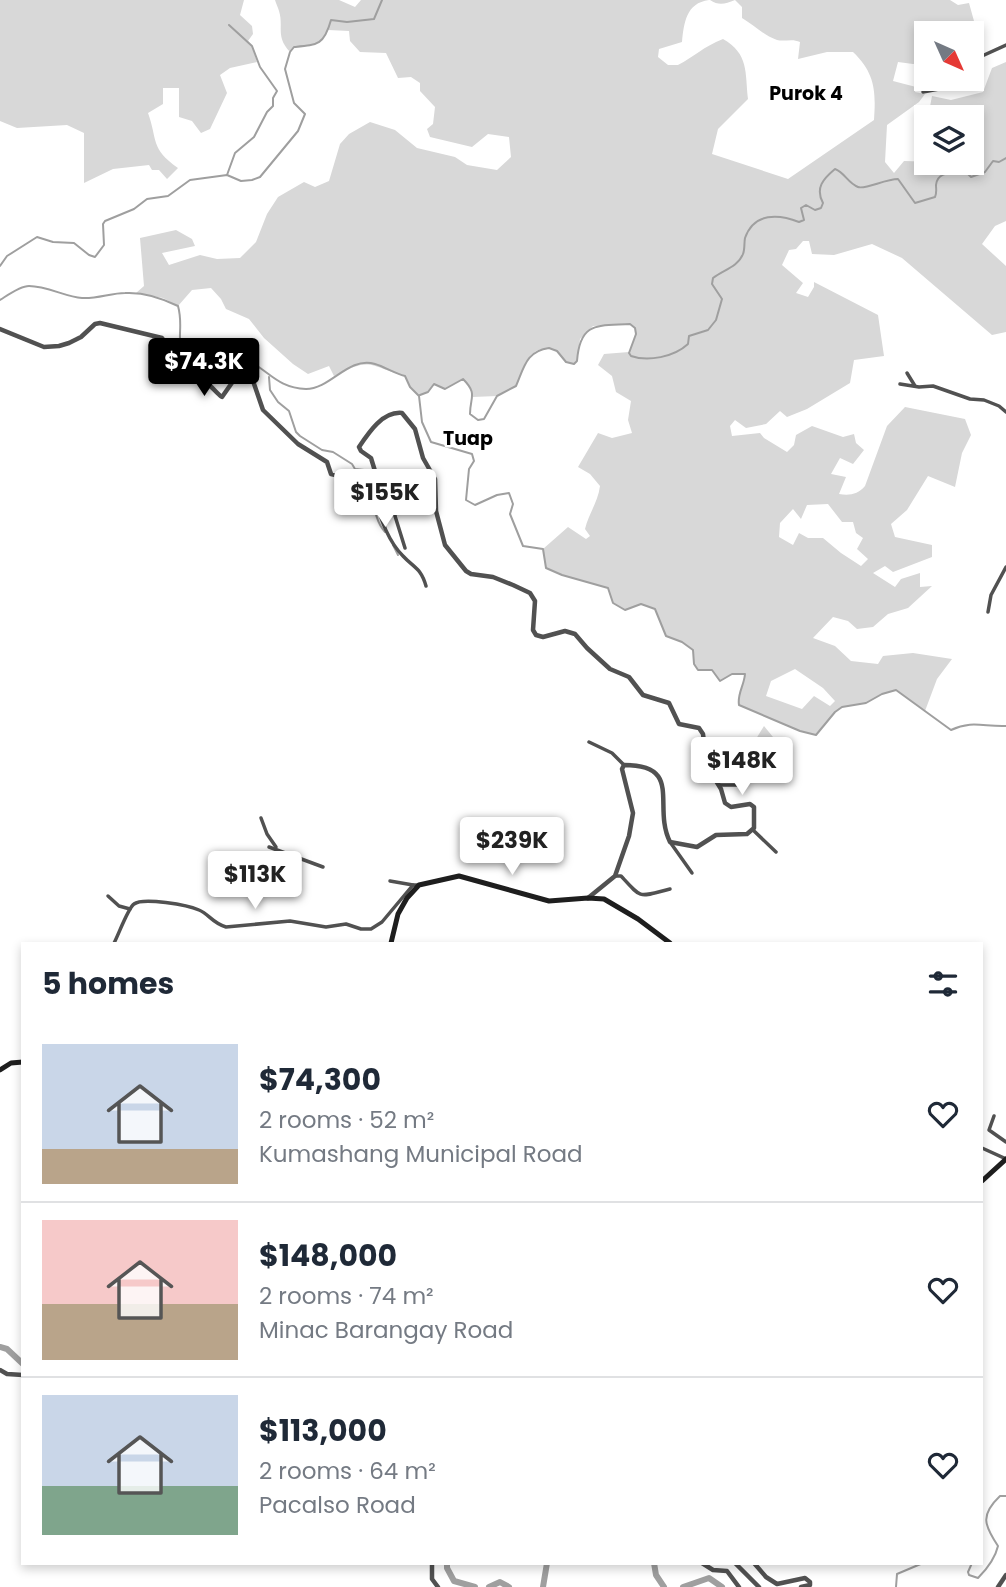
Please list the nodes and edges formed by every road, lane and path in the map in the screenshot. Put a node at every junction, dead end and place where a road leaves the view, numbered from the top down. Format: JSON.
{"nodes":[{"id":1,"x":1006,"y":45,"type":"edge"},
{"id":2,"x":984,"y":55,"type":"edge"},
{"id":3,"x":928,"y":91,"type":"edge"},
{"id":4,"x":923,"y":92,"type":"dead end"},
{"id":5,"x":0,"y":329,"type":"edge"},
{"id":6,"x":907,"y":373,"type":"dead end"},
{"id":7,"x":900,"y":384,"type":"dead end"},
{"id":8,"x":915,"y":386,"type":"junction"},
{"id":9,"x":1006,"y":412,"type":"edge"},
{"id":10,"x":380,"y":499,"type":"junction"},
{"id":11,"x":405,"y":548,"type":"dead end"},
{"id":12,"x":1006,"y":567,"type":"edge"},
{"id":13,"x":426,"y":586,"type":"dead end"},
{"id":14,"x":988,"y":612,"type":"dead end"},
{"id":15,"x":589,"y":742,"type":"dead end"},
{"id":16,"x":624,"y":765,"type":"junction"},
{"id":17,"x":765,"y":779,"type":"dead end"},
{"id":18,"x":719,"y":785,"type":"junction"},
{"id":19,"x":261,"y":818,"type":"dead end"},
{"id":20,"x":752,"y":830,"type":"junction"},
{"id":21,"x":670,"y":842,"type":"junction"},
{"id":22,"x":270,"y":847,"type":"dead end"},
{"id":23,"x":278,"y":849,"type":"junction"},
{"id":24,"x":776,"y":852,"type":"dead end"},
{"id":25,"x":323,"y":867,"type":"dead end"},
{"id":26,"x":692,"y":873,"type":"dead end"},
{"id":27,"x":615,"y":876,"type":"junction"},
{"id":28,"x":390,"y":881,"type":"dead end"},
{"id":29,"x":416,"y":885,"type":"junction"},
{"id":30,"x":670,"y":889,"type":"dead end"},
{"id":31,"x":108,"y":896,"type":"dead end"},
{"id":32,"x":588,"y":898,"type":"junction"},
{"id":33,"x":130,"y":909,"type":"junction"},
{"id":34,"x":114,"y":942,"type":"edge"},
{"id":35,"x":391,"y":942,"type":"edge"},
{"id":36,"x":669,"y":942,"type":"edge"},
{"id":37,"x":21,"y":1062,"type":"edge"},
{"id":38,"x":0,"y":1070,"type":"edge"},
{"id":39,"x":994,"y":1116,"type":"dead end"},
{"id":40,"x":1006,"y":1142,"type":"edge"},
{"id":41,"x":983,"y":1148,"type":"edge"},
{"id":42,"x":1006,"y":1159,"type":"edge"},
{"id":43,"x":983,"y":1180,"type":"edge"},
{"id":44,"x":0,"y":1370,"type":"edge"},
{"id":45,"x":21,"y":1375,"type":"edge"},
{"id":46,"x":432,"y":1565,"type":"edge"},
{"id":47,"x":705,"y":1565,"type":"edge"},
{"id":48,"x":737,"y":1565,"type":"edge"},
{"id":49,"x":756,"y":1565,"type":"edge"},
{"id":50,"x":1006,"y":1575,"type":"edge"},
{"id":51,"x":438,"y":1587,"type":"edge"},
{"id":52,"x":739,"y":1587,"type":"edge"},
{"id":53,"x":759,"y":1587,"type":"edge"},
{"id":54,"x":793,"y":1587,"type":"edge"},
{"id":55,"x":800,"y":1587,"type":"edge"},
{"id":56,"x":998,"y":1587,"type":"edge"}],
"edges":[{"from":1,"to":2,"type":"street"},
{"from":3,"to":4,"type":"street"},
{"from":5,"to":10,"type":"street"},
{"from":6,"to":8,"type":"street"},
{"from":7,"to":8,"type":"street"},
{"from":8,"to":9,"type":"street"},
{"from":10,"to":11,"type":"street"},
{"from":10,"to":13,"type":"street"},
{"from":10,"to":18,"type":"street"},
{"from":12,"to":14,"type":"street"},
{"from":15,"to":16,"type":"street"},
{"from":16,"to":21,"type":"street"},
{"from":16,"to":27,"type":"street"},
{"from":17,"to":18,"type":"street"},
{"from":18,"to":20,"type":"street"},
{"from":19,"to":23,"type":"street"},
{"from":20,"to":21,"type":"street"},
{"from":20,"to":24,"type":"street"},
{"from":21,"to":26,"type":"street"},
{"from":22,"to":23,"type":"street"},
{"from":23,"to":25,"type":"street"},
{"from":27,"to":30,"type":"street"},
{"from":27,"to":32,"type":"street"},
{"from":28,"to":29,"type":"street"},
{"from":29,"to":32,"type":"main road"},
{"from":29,"to":33,"type":"street"},
{"from":29,"to":35,"type":"main road"},
{"from":31,"to":33,"type":"street"},
{"from":32,"to":36,"type":"main road"},
{"from":33,"to":34,"type":"street"},
{"from":37,"to":38,"type":"main road"},
{"from":39,"to":40,"type":"street"},
{"from":41,"to":42,"type":"street"},
{"from":42,"to":43,"type":"main road"},
{"from":44,"to":45,"type":"street"},
{"from":46,"to":51,"type":"street"},
{"from":47,"to":52,"type":"street"},
{"from":48,"to":53,"type":"street"},
{"from":49,"to":55,"type":"street"},
{"from":50,"to":56,"type":"street"},
{"from":54,"to":55,"type":"street"}]}
